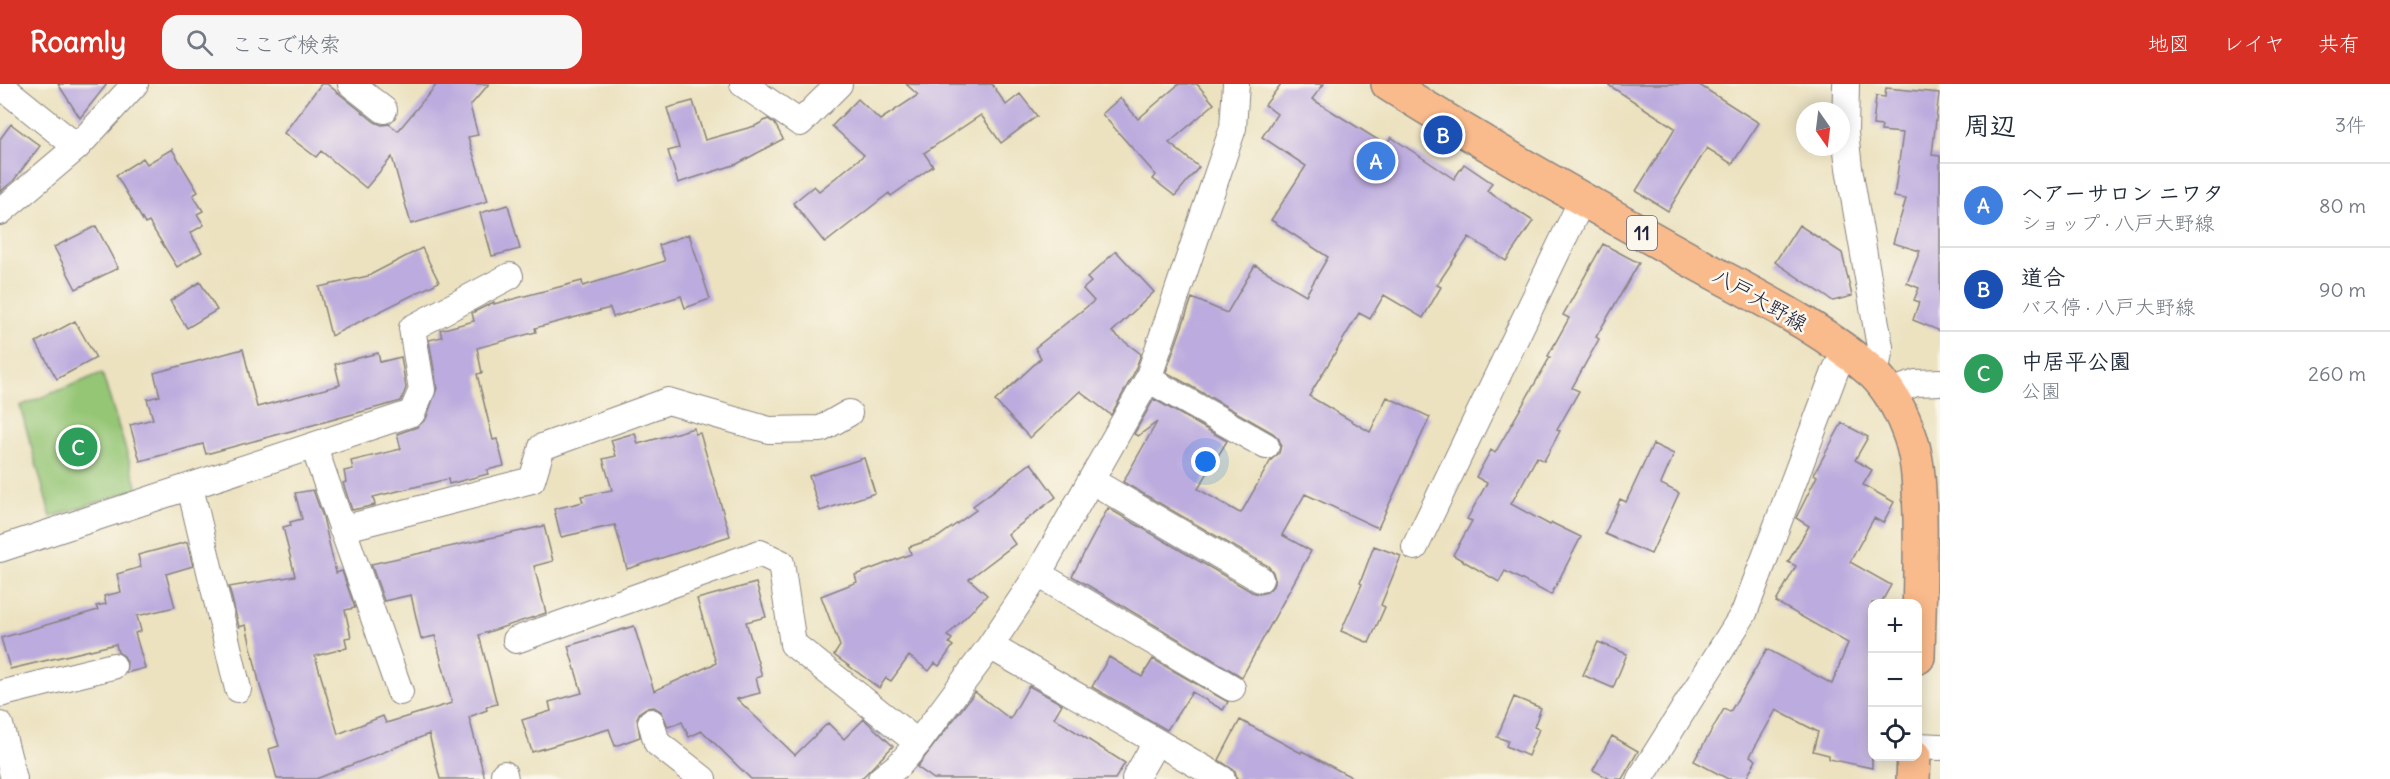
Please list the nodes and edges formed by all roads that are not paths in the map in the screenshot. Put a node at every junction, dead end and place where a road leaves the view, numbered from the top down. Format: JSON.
{"nodes":[{"id":1,"x":135,"y":84,"type":"edge"},
{"id":2,"x":351,"y":84,"type":"edge"},
{"id":3,"x":742,"y":84,"type":"edge"},
{"id":4,"x":840,"y":84,"type":"edge"},
{"id":5,"x":1236,"y":84,"type":"edge"},
{"id":6,"x":1388,"y":84,"type":"edge"},
{"id":7,"x":1846,"y":84,"type":"edge"},
{"id":8,"x":0,"y":85,"type":"edge"},
{"id":9,"x":384,"y":110,"type":"dead end"},
{"id":10,"x":77,"y":147,"type":"junction"},
{"id":11,"x":1582,"y":200,"type":"junction"},
{"id":12,"x":0,"y":212,"type":"edge"},
{"id":13,"x":510,"y":276,"type":"dead end"},
{"id":14,"x":1846,"y":351,"type":"junction"},
{"id":15,"x":1148,"y":380,"type":"junction"},
{"id":16,"x":1940,"y":382,"type":"edge"},
{"id":17,"x":1882,"y":384,"type":"junction"},
{"id":18,"x":849,"y":413,"type":"dead end"},
{"id":19,"x":1266,"y":446,"type":"dead end"},
{"id":20,"x":314,"y":447,"type":"junction"},
{"id":21,"x":1092,"y":481,"type":"junction"},
{"id":22,"x":190,"y":487,"type":"junction"},
{"id":23,"x":342,"y":529,"type":"junction"},
{"id":24,"x":1415,"y":547,"type":"dead end"},
{"id":25,"x":0,"y":549,"type":"edge"},
{"id":26,"x":1930,"y":553,"type":"edge"},
{"id":27,"x":1038,"y":574,"type":"junction"},
{"id":28,"x":1260,"y":579,"type":"dead end"},
{"id":29,"x":516,"y":640,"type":"dead end"},
{"id":30,"x":990,"y":646,"type":"junction"},
{"id":31,"x":1918,"y":653,"type":"edge"},
{"id":32,"x":113,"y":666,"type":"dead end"},
{"id":33,"x":1232,"y":688,"type":"dead end"},
{"id":34,"x":238,"y":689,"type":"dead end"},
{"id":35,"x":400,"y":692,"type":"dead end"},
{"id":36,"x":0,"y":694,"type":"edge"},
{"id":37,"x":651,"y":722,"type":"dead end"},
{"id":38,"x":0,"y":725,"type":"edge"},
{"id":39,"x":1156,"y":742,"type":"junction"},
{"id":40,"x":918,"y":743,"type":"junction"},
{"id":41,"x":1922,"y":746,"type":"edge"},
{"id":42,"x":1940,"y":747,"type":"edge"},
{"id":43,"x":1914,"y":761,"type":"edge"},
{"id":44,"x":14,"y":779,"type":"edge"},
{"id":45,"x":703,"y":779,"type":"edge"},
{"id":46,"x":881,"y":779,"type":"edge"},
{"id":47,"x":1135,"y":779,"type":"edge"},
{"id":48,"x":1222,"y":779,"type":"edge"},
{"id":49,"x":1640,"y":779,"type":"edge"},
{"id":50,"x":1913,"y":779,"type":"edge"}],
"edges":[{"from":1,"to":10,"type":"street"},
{"from":2,"to":9,"type":"street"},
{"from":3,"to":4,"type":"street"},
{"from":5,"to":15,"type":"street"},
{"from":6,"to":11,"type":"main road","name":"八戸大野線","number":"11"},
{"from":7,"to":17,"type":"street"},
{"from":8,"to":10,"type":"street"},
{"from":10,"to":12,"type":"street"},
{"from":11,"to":14,"type":"main road","name":"八戸大野線","number":"11"},
{"from":11,"to":24,"type":"street"},
{"from":13,"to":20,"type":"street"},
{"from":14,"to":17,"type":"main road","name":"八戸大野線","number":"11"},
{"from":14,"to":49,"type":"street"},
{"from":15,"to":19,"type":"street"},
{"from":15,"to":21,"type":"street"},
{"from":16,"to":17,"type":"street"},
{"from":17,"to":26,"type":"main road","name":"八戸大野線","number":"11"},
{"from":18,"to":23,"type":"street"},
{"from":20,"to":22,"type":"street"},
{"from":20,"to":23,"type":"street"},
{"from":21,"to":27,"type":"street"},
{"from":21,"to":28,"type":"street"},
{"from":22,"to":25,"type":"street"},
{"from":22,"to":34,"type":"street"},
{"from":23,"to":35,"type":"street"},
{"from":26,"to":31,"type":"main road","name":"八戸大野線","number":"11"},
{"from":27,"to":30,"type":"street"},
{"from":27,"to":33,"type":"street"},
{"from":29,"to":40,"type":"street"},
{"from":30,"to":39,"type":"street"},
{"from":30,"to":40,"type":"street"},
{"from":32,"to":36,"type":"street"},
{"from":37,"to":45,"type":"street"},
{"from":38,"to":44,"type":"street"},
{"from":39,"to":47,"type":"street"},
{"from":39,"to":48,"type":"street"},
{"from":40,"to":46,"type":"street"},
{"from":41,"to":42,"type":"street"},
{"from":43,"to":50,"type":"main road"}]}
